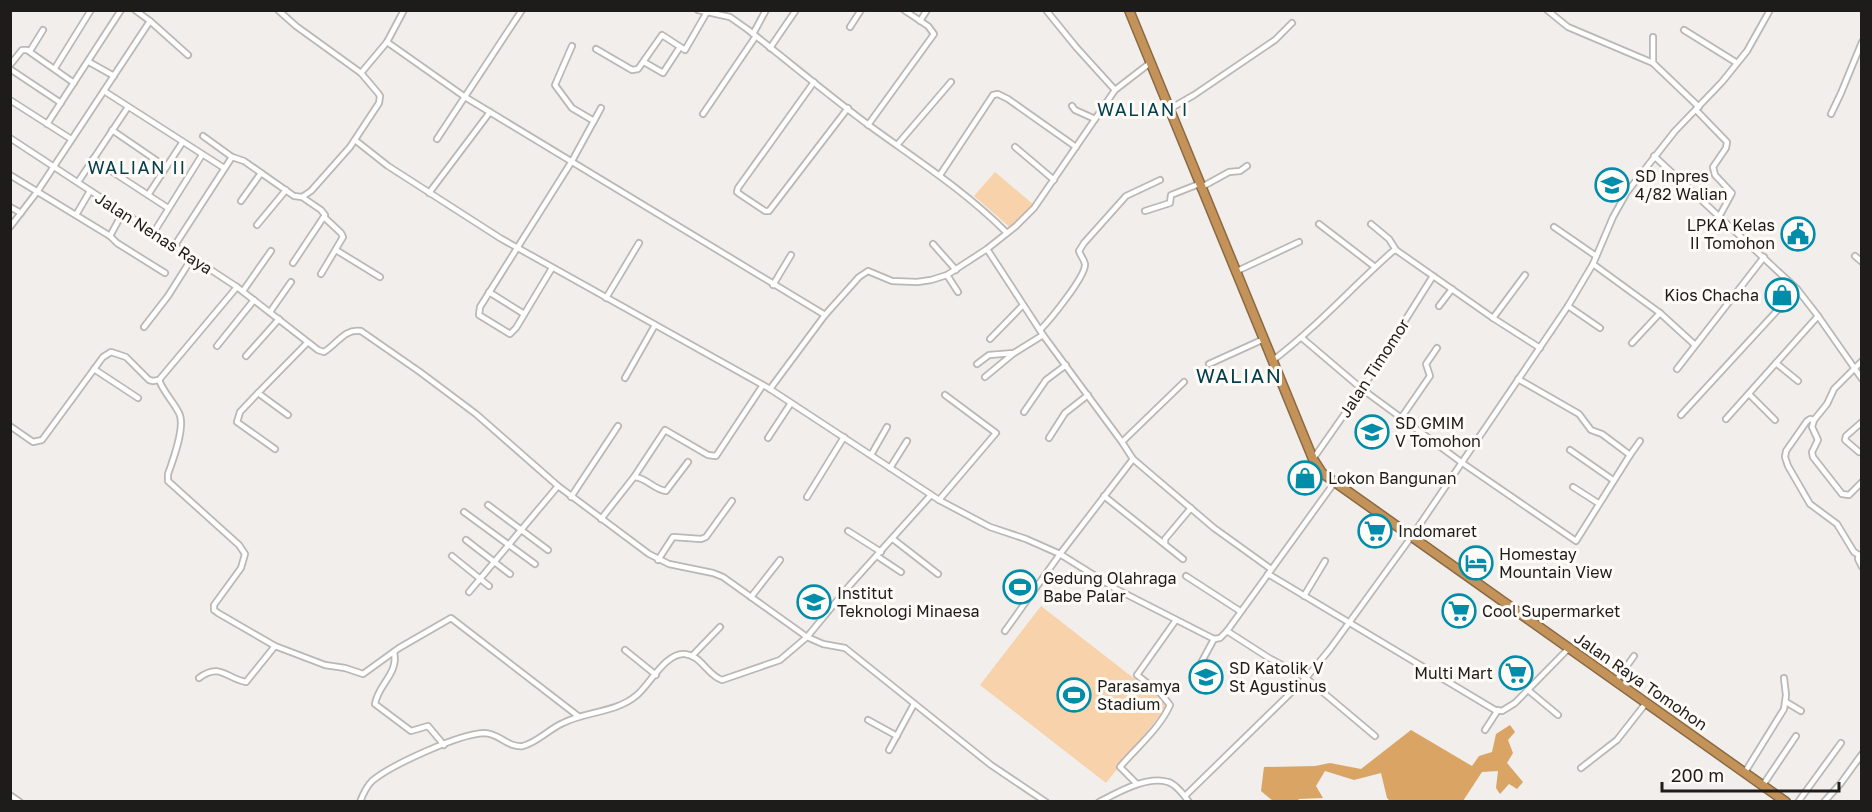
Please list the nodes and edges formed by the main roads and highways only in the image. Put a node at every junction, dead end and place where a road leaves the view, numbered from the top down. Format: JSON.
{"nodes":[{"id":1,"x":1129,"y":10,"type":"edge"},
{"id":2,"x":1786,"y":801,"type":"edge"}],
"edges":[{"from":1,"to":2,"type":"highway","name":"Jalan Raya Tomohon"}]}
